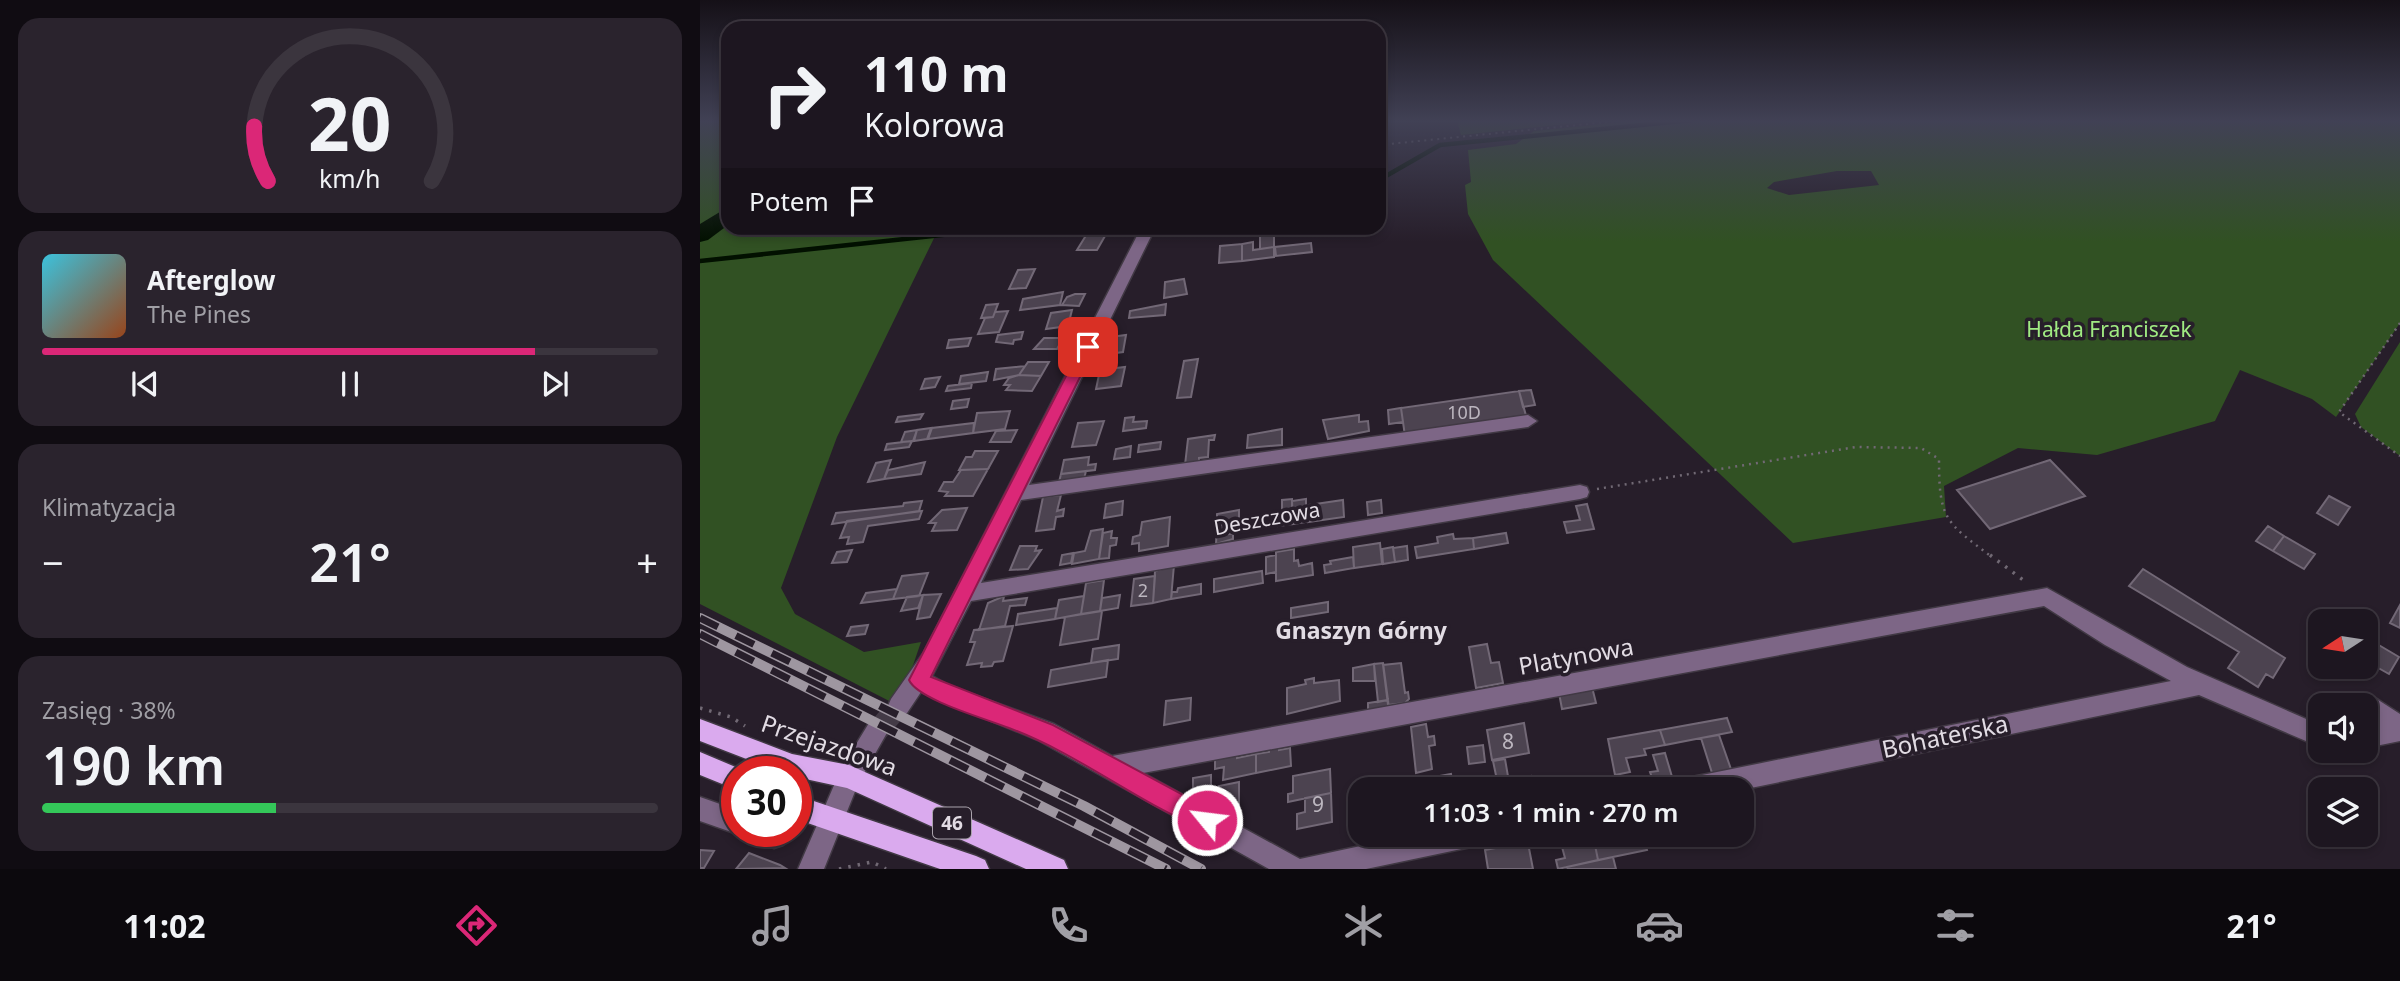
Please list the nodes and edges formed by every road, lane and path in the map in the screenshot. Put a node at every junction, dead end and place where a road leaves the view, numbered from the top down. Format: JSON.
{"nodes":[{"id":1,"x":1144,"y":235,"type":"edge"},
{"id":2,"x":2400,"y":323,"type":"edge"},
{"id":3,"x":1528,"y":421,"type":"dead end"},
{"id":4,"x":2400,"y":456,"type":"edge"},
{"id":5,"x":1580,"y":492,"type":"joint"},
{"id":6,"x":1013,"y":494,"type":"junction"},
{"id":7,"x":963,"y":594,"type":"junction"},
{"id":8,"x":2047,"y":597,"type":"junction"},
{"id":9,"x":919,"y":680,"type":"junction"},
{"id":10,"x":2198,"y":685,"type":"junction"},
{"id":11,"x":899,"y":706,"type":"tunnel mouth"},
{"id":12,"x":2378,"y":711,"type":"edge"},
{"id":13,"x":2400,"y":729,"type":"edge"},
{"id":14,"x":700,"y":730,"type":"edge"},
{"id":15,"x":877,"y":731,"type":"tunnel mouth"},
{"id":16,"x":2308,"y":731,"type":"edge"},
{"id":17,"x":2378,"y":734,"type":"edge"},
{"id":18,"x":700,"y":763,"type":"edge"},
{"id":19,"x":1114,"y":767,"type":"junction"},
{"id":20,"x":721,"y":772,"type":"edge"},
{"id":21,"x":849,"y":777,"type":"junction"},
{"id":22,"x":1750,"y":777,"type":"edge"},
{"id":23,"x":700,"y":809,"type":"edge"},
{"id":24,"x":812,"y":813,"type":"edge"},
{"id":25,"x":721,"y":816,"type":"edge"},
{"id":26,"x":829,"y":819,"type":"junction"},
{"id":27,"x":1412,"y":847,"type":"edge"},
{"id":28,"x":811,"y":869,"type":"edge"},
{"id":29,"x":839,"y":869,"type":"edge"},
{"id":30,"x":887,"y":869,"type":"edge"},
{"id":31,"x":976,"y":869,"type":"edge"},
{"id":32,"x":1055,"y":869,"type":"edge"},
{"id":33,"x":1294,"y":869,"type":"edge"},
{"id":34,"x":1305,"y":869,"type":"edge"}],
"edges":[{"from":1,"to":6,"type":"street"},
{"from":2,"to":4,"type":"path"},
{"from":3,"to":6,"type":"street"},
{"from":5,"to":7,"type":"street","name":"Deszczowa"},
{"from":5,"to":8,"type":"path"},
{"from":6,"to":7,"type":"street"},
{"from":7,"to":9,"type":"street"},
{"from":8,"to":10,"type":"street"},
{"from":8,"to":19,"type":"street","name":"Platynowa"},
{"from":9,"to":11,"type":"street"},
{"from":9,"to":19,"type":"street"},
{"from":10,"to":16,"type":"street"},
{"from":10,"to":22,"type":"street","name":"Bohaterska"},
{"from":12,"to":13,"type":"street"},
{"from":13,"to":17,"type":"street"},
{"from":14,"to":21,"type":"main road","name":"Przejazdowa","number":"46"},
{"from":15,"to":21,"type":"street"},
{"from":18,"to":20,"type":"main road"},
{"from":19,"to":33,"type":"street"},
{"from":21,"to":26,"type":"street"},
{"from":21,"to":32,"type":"main road","name":"Przejazdowa","number":"46"},
{"from":23,"to":25,"type":"street"},
{"from":24,"to":26,"type":"main road","number":"46"},
{"from":26,"to":28,"type":"street"},
{"from":26,"to":31,"type":"main road","number":"46"},
{"from":27,"to":34,"type":"street"},
{"from":29,"to":30,"type":"path"}]}
